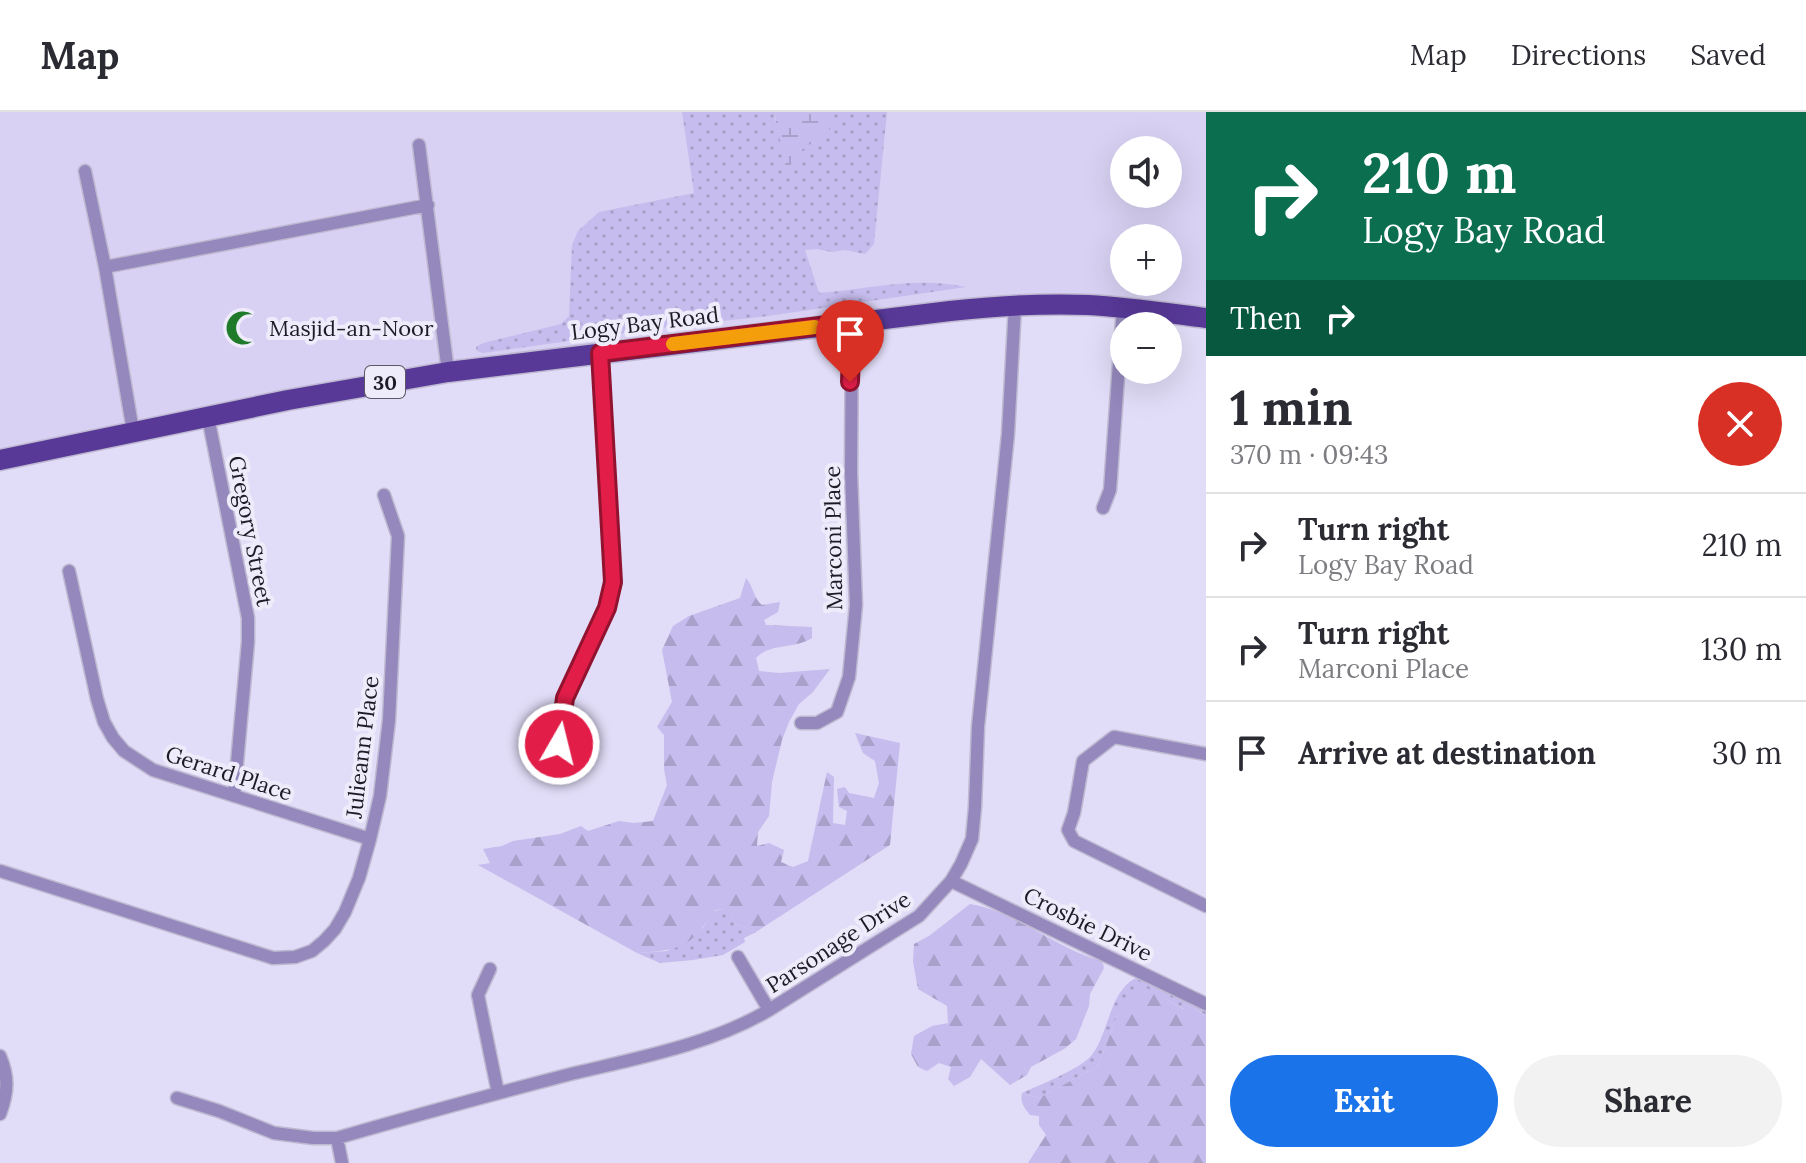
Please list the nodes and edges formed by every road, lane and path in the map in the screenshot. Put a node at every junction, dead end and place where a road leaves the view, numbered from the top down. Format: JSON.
{"nodes":[{"id":1,"x":419,"y":145,"type":"dead end"},
{"id":2,"x":85,"y":171,"type":"dead end"},
{"id":3,"x":428,"y":205,"type":"junction"},
{"id":4,"x":105,"y":267,"type":"junction"},
{"id":5,"x":1015,"y":305,"type":"junction"},
{"id":6,"x":1123,"y":307,"type":"junction"},
{"id":7,"x":1206,"y":318,"type":"edge"},
{"id":8,"x":852,"y":322,"type":"junction"},
{"id":9,"x":600,"y":353,"type":"junction"},
{"id":10,"x":448,"y":372,"type":"junction"},
{"id":11,"x":208,"y":417,"type":"junction"},
{"id":12,"x":133,"y":431,"type":"junction"},
{"id":13,"x":0,"y":460,"type":"edge"},
{"id":14,"x":384,"y":495,"type":"dead end"},
{"id":15,"x":1103,"y":508,"type":"dead end"},
{"id":16,"x":69,"y":571,"type":"dead end"},
{"id":17,"x":801,"y":723,"type":"dead end"},
{"id":18,"x":1206,"y":754,"type":"edge"},
{"id":19,"x":555,"y":764,"type":"dead end"},
{"id":20,"x":234,"y":796,"type":"junction"},
{"id":21,"x":370,"y":839,"type":"junction"},
{"id":22,"x":0,"y":871,"type":"edge"},
{"id":23,"x":951,"y":881,"type":"junction"},
{"id":24,"x":1206,"y":906,"type":"edge"},
{"id":25,"x":738,"y":957,"type":"dead end"},
{"id":26,"x":490,"y":969,"type":"dead end"},
{"id":27,"x":1206,"y":1004,"type":"edge"},
{"id":28,"x":769,"y":1010,"type":"junction"},
{"id":29,"x":0,"y":1056,"type":"edge"},
{"id":30,"x":498,"y":1093,"type":"junction"},
{"id":31,"x":177,"y":1098,"type":"dead end"},
{"id":32,"x":0,"y":1114,"type":"edge"},
{"id":33,"x":337,"y":1138,"type":"junction"},
{"id":34,"x":342,"y":1163,"type":"edge"}],
"edges":[{"from":1,"to":3,"type":"street"},
{"from":2,"to":4,"type":"street"},
{"from":3,"to":4,"type":"street"},
{"from":3,"to":10,"type":"street"},
{"from":4,"to":12,"type":"street"},
{"from":5,"to":6,"type":"main road","name":"Logy Bay Road","number":"30"},
{"from":5,"to":8,"type":"main road","name":"Logy Bay Road","number":"30"},
{"from":5,"to":23,"type":"street","name":"Parsonage Drive"},
{"from":6,"to":7,"type":"main road","name":"Logy Bay Road","number":"30"},
{"from":6,"to":15,"type":"street"},
{"from":8,"to":9,"type":"main road","name":"Logy Bay Road","number":"30"},
{"from":8,"to":17,"type":"street","name":"Marconi Place"},
{"from":9,"to":10,"type":"main road","name":"Logy Bay Road","number":"30"},
{"from":9,"to":19,"type":"street"},
{"from":10,"to":11,"type":"main road","name":"Logy Bay Road","number":"30"},
{"from":11,"to":12,"type":"main road","name":"Logy Bay Road","number":"30"},
{"from":11,"to":20,"type":"street","name":"Gregory Street"},
{"from":12,"to":13,"type":"main road","name":"Logy Bay Road","number":"30"},
{"from":14,"to":21,"type":"street","name":"Julieann Place"},
{"from":16,"to":20,"type":"street","name":"Gerard Place"},
{"from":18,"to":24,"type":"street"},
{"from":20,"to":21,"type":"street","name":"Gerard Place"},
{"from":21,"to":22,"type":"street","name":"Julieann Place"},
{"from":23,"to":27,"type":"street","name":"Crosbie Drive"},
{"from":23,"to":28,"type":"street","name":"Parsonage Drive"},
{"from":25,"to":28,"type":"street"},
{"from":26,"to":30,"type":"street"},
{"from":28,"to":30,"type":"street","name":"Parsonage Drive"},
{"from":29,"to":32,"type":"street"},
{"from":30,"to":33,"type":"street","name":"Parsonage Drive"},
{"from":31,"to":33,"type":"street","name":"Parsonage Drive"},
{"from":33,"to":34,"type":"street"}]}
